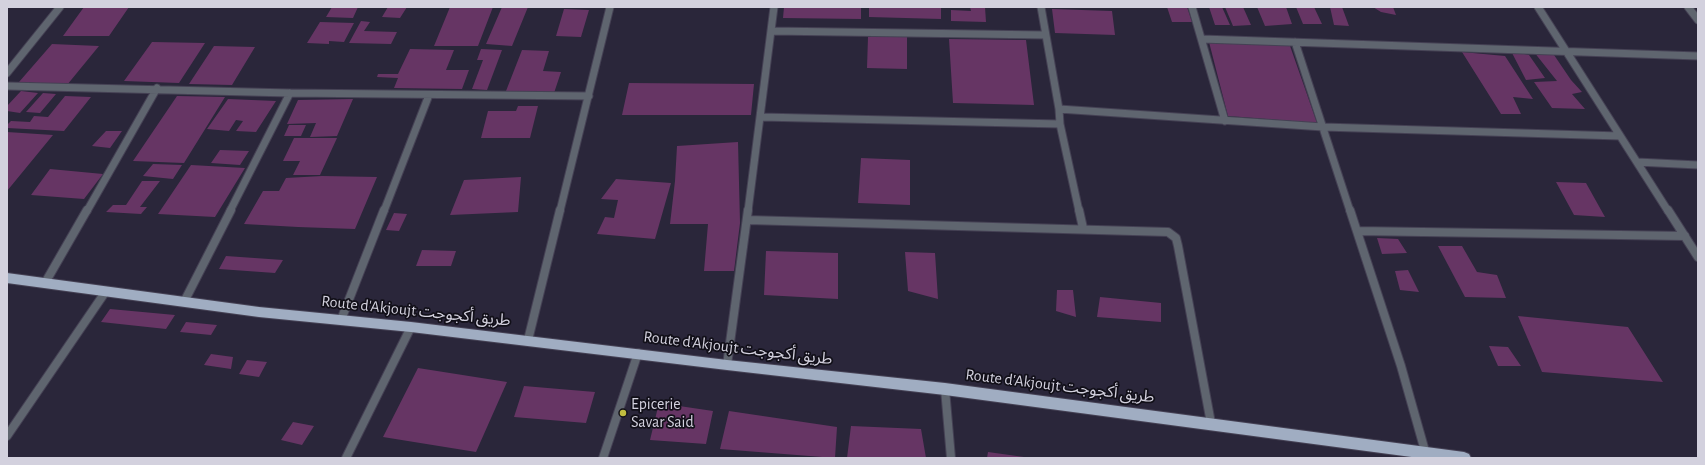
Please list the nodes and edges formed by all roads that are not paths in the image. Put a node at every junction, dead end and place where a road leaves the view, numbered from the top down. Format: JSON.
{"nodes":[{"id":1,"x":60,"y":7,"type":"edge"},
{"id":2,"x":610,"y":7,"type":"edge"},
{"id":3,"x":774,"y":7,"type":"edge"},
{"id":4,"x":1041,"y":7,"type":"edge"},
{"id":5,"x":1192,"y":7,"type":"edge"},
{"id":6,"x":1538,"y":7,"type":"edge"},
{"id":7,"x":1688,"y":7,"type":"edge"},
{"id":8,"x":1698,"y":20,"type":"edge"},
{"id":9,"x":771,"y":31,"type":"junction"},
{"id":10,"x":1045,"y":35,"type":"junction"},
{"id":11,"x":1202,"y":39,"type":"junction"},
{"id":12,"x":1295,"y":42,"type":"junction"},
{"id":13,"x":1567,"y":52,"type":"junction"},
{"id":14,"x":1698,"y":56,"type":"edge"},
{"id":15,"x":7,"y":73,"type":"edge"},
{"id":16,"x":7,"y":86,"type":"edge"},
{"id":17,"x":156,"y":88,"type":"junction"},
{"id":18,"x":290,"y":93,"type":"junction"},
{"id":19,"x":430,"y":95,"type":"junction"},
{"id":20,"x":589,"y":96,"type":"junction"},
{"id":21,"x":1059,"y":109,"type":"junction"},
{"id":22,"x":761,"y":117,"type":"junction"},
{"id":23,"x":1225,"y":121,"type":"junction"},
{"id":24,"x":1060,"y":124,"type":"junction"},
{"id":25,"x":1323,"y":127,"type":"junction"},
{"id":26,"x":1620,"y":136,"type":"junction"},
{"id":27,"x":1637,"y":162,"type":"junction"},
{"id":28,"x":1698,"y":165,"type":"edge"},
{"id":29,"x":748,"y":220,"type":"junction"},
{"id":30,"x":1083,"y":228,"type":"junction"},
{"id":31,"x":1357,"y":231,"type":"junction"},
{"id":32,"x":1685,"y":236,"type":"junction"},
{"id":33,"x":1698,"y":257,"type":"edge"},
{"id":34,"x":7,"y":278,"type":"edge"},
{"id":35,"x":45,"y":283,"type":"junction"},
{"id":36,"x":106,"y":292,"type":"junction"},
{"id":37,"x":184,"y":302,"type":"junction"},
{"id":38,"x":341,"y":320,"type":"junction"},
{"id":39,"x":411,"y":327,"type":"junction"},
{"id":40,"x":528,"y":340,"type":"junction"},
{"id":41,"x":638,"y":353,"type":"junction"},
{"id":42,"x":727,"y":365,"type":"junction"},
{"id":43,"x":945,"y":388,"type":"junction"},
{"id":44,"x":1211,"y":423,"type":"junction"},
{"id":45,"x":7,"y":436,"type":"edge"},
{"id":46,"x":1426,"y":455,"type":"edge"},
{"id":47,"x":346,"y":458,"type":"edge"},
{"id":48,"x":603,"y":458,"type":"edge"},
{"id":49,"x":951,"y":458,"type":"edge"},
{"id":50,"x":1464,"y":458,"type":"edge"}],
"edges":[{"from":1,"to":15,"type":"street"},
{"from":2,"to":20,"type":"street"},
{"from":3,"to":9,"type":"street"},
{"from":4,"to":10,"type":"street"},
{"from":5,"to":11,"type":"street"},
{"from":6,"to":13,"type":"street"},
{"from":7,"to":8,"type":"street"},
{"from":9,"to":10,"type":"street"},
{"from":9,"to":22,"type":"street"},
{"from":10,"to":21,"type":"street"},
{"from":11,"to":12,"type":"street"},
{"from":11,"to":23,"type":"street"},
{"from":12,"to":13,"type":"street"},
{"from":12,"to":25,"type":"street"},
{"from":13,"to":14,"type":"street"},
{"from":13,"to":26,"type":"street"},
{"from":16,"to":17,"type":"street"},
{"from":17,"to":18,"type":"street"},
{"from":17,"to":35,"type":"street"},
{"from":18,"to":19,"type":"street"},
{"from":18,"to":37,"type":"street"},
{"from":19,"to":20,"type":"street"},
{"from":19,"to":38,"type":"street"},
{"from":20,"to":40,"type":"street"},
{"from":21,"to":23,"type":"street"},
{"from":21,"to":24,"type":"street"},
{"from":22,"to":24,"type":"street"},
{"from":22,"to":29,"type":"street"},
{"from":23,"to":25,"type":"street"},
{"from":24,"to":30,"type":"street"},
{"from":25,"to":26,"type":"street"},
{"from":25,"to":31,"type":"street"},
{"from":26,"to":27,"type":"street"},
{"from":27,"to":28,"type":"street"},
{"from":27,"to":32,"type":"street"},
{"from":29,"to":30,"type":"street"},
{"from":29,"to":42,"type":"street"},
{"from":30,"to":44,"type":"street"},
{"from":31,"to":32,"type":"street"},
{"from":31,"to":46,"type":"street"},
{"from":32,"to":33,"type":"street"},
{"from":34,"to":35,"type":"highway","name":"Route d'Akjoujt طريق أكجوجت"},
{"from":35,"to":36,"type":"highway","name":"Route d'Akjoujt طريق أكجوجت"},
{"from":36,"to":37,"type":"highway","name":"Route d'Akjoujt طريق أكجوجت"},
{"from":36,"to":45,"type":"street"},
{"from":37,"to":38,"type":"highway","name":"Route d'Akjoujt طريق أكجوجت"},
{"from":38,"to":39,"type":"highway","name":"Route d'Akjoujt طريق أكجوجت"},
{"from":39,"to":40,"type":"highway","name":"Route d'Akjoujt طريق أكجوجت"},
{"from":39,"to":47,"type":"street"},
{"from":40,"to":41,"type":"highway","name":"Route d'Akjoujt طريق أكجوجت"},
{"from":41,"to":42,"type":"highway","name":"Route d'Akjoujt طريق أكجوجت"},
{"from":41,"to":48,"type":"street"},
{"from":42,"to":43,"type":"highway","name":"Route d'Akjoujt طريق أكجوجت"},
{"from":43,"to":44,"type":"highway","name":"Route d'Akjoujt طريق أكجوجت"},
{"from":43,"to":49,"type":"street"},
{"from":44,"to":46,"type":"highway","name":"Route d'Akjoujt طريق أكجوجت"},
{"from":46,"to":50,"type":"highway","name":"Route d'Akjoujt طريق أكجوجت"}]}
